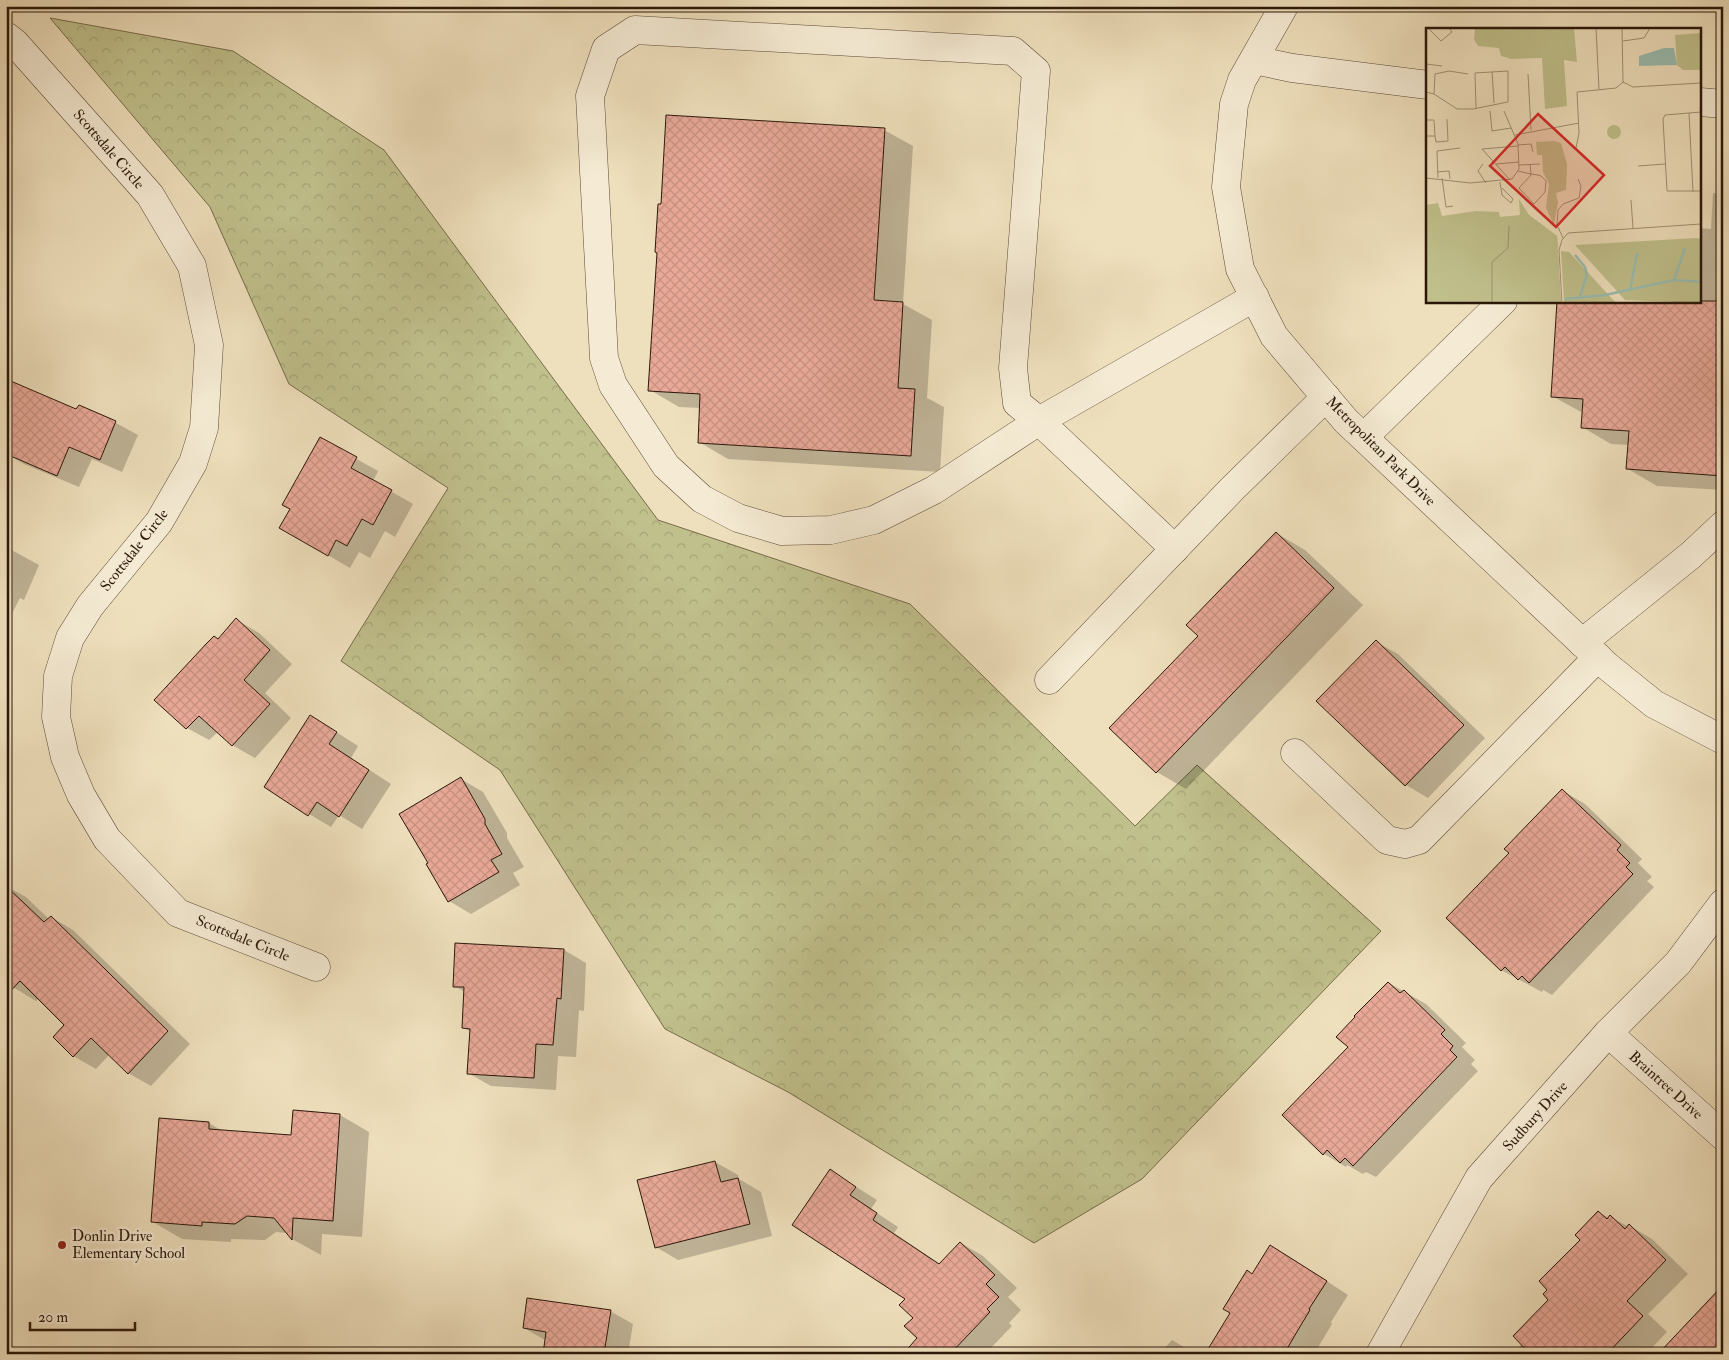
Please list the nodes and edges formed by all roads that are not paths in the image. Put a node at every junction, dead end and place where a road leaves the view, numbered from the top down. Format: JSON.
{"nodes":[{"id":1,"x":1284,"y":6,"type":"edge"},
{"id":2,"x":6,"y":36,"type":"edge"},
{"id":3,"x":1254,"y":60,"type":"junction"},
{"id":4,"x":1426,"y":85,"type":"edge"},
{"id":5,"x":1702,"y":102,"type":"edge"},
{"id":6,"x":1723,"y":104,"type":"edge"},
{"id":7,"x":1255,"y":297,"type":"junction"},
{"id":8,"x":1502,"y":302,"type":"edge"},
{"id":9,"x":1326,"y":398,"type":"junction"},
{"id":10,"x":1040,"y":421,"type":"junction"},
{"id":11,"x":1364,"y":437,"type":"junction"},
{"id":12,"x":1723,"y":525,"type":"edge"},
{"id":13,"x":1174,"y":549,"type":"junction"},
{"id":14,"x":1590,"y":650,"type":"junction"},
{"id":15,"x":1049,"y":680,"type":"dead end"},
{"id":16,"x":1723,"y":740,"type":"edge"},
{"id":17,"x":1295,"y":753,"type":"dead end"},
{"id":18,"x":1723,"y":903,"type":"edge"},
{"id":19,"x":316,"y":967,"type":"dead end"},
{"id":20,"x":1608,"y":1033,"type":"junction"},
{"id":21,"x":1723,"y":1136,"type":"edge"},
{"id":22,"x":1380,"y":1354,"type":"edge"}],
"edges":[{"from":1,"to":3,"type":"street","name":"Metropolitan Park Drive"},
{"from":2,"to":19,"type":"street","name":"Scottsdale Circle"},
{"from":3,"to":4,"type":"street"},
{"from":3,"to":7,"type":"street","name":"Metropolitan Park Drive"},
{"from":5,"to":6,"type":"street"},
{"from":7,"to":9,"type":"street","name":"Metropolitan Park Drive"},
{"from":7,"to":10,"type":"street"},
{"from":8,"to":11,"type":"street"},
{"from":9,"to":11,"type":"street","name":"Metropolitan Park Drive"},
{"from":9,"to":13,"type":"street"},
{"from":10,"to":10,"type":"street"},
{"from":10,"to":13,"type":"street"},
{"from":11,"to":14,"type":"street","name":"Metropolitan Park Drive"},
{"from":12,"to":14,"type":"street"},
{"from":13,"to":15,"type":"street"},
{"from":14,"to":16,"type":"street","name":"Metropolitan Park Drive"},
{"from":14,"to":17,"type":"street"},
{"from":18,"to":20,"type":"street","name":"Sudbury Drive"},
{"from":20,"to":21,"type":"street","name":"Braintree Drive"},
{"from":20,"to":22,"type":"street","name":"Sudbury Drive"}]}
